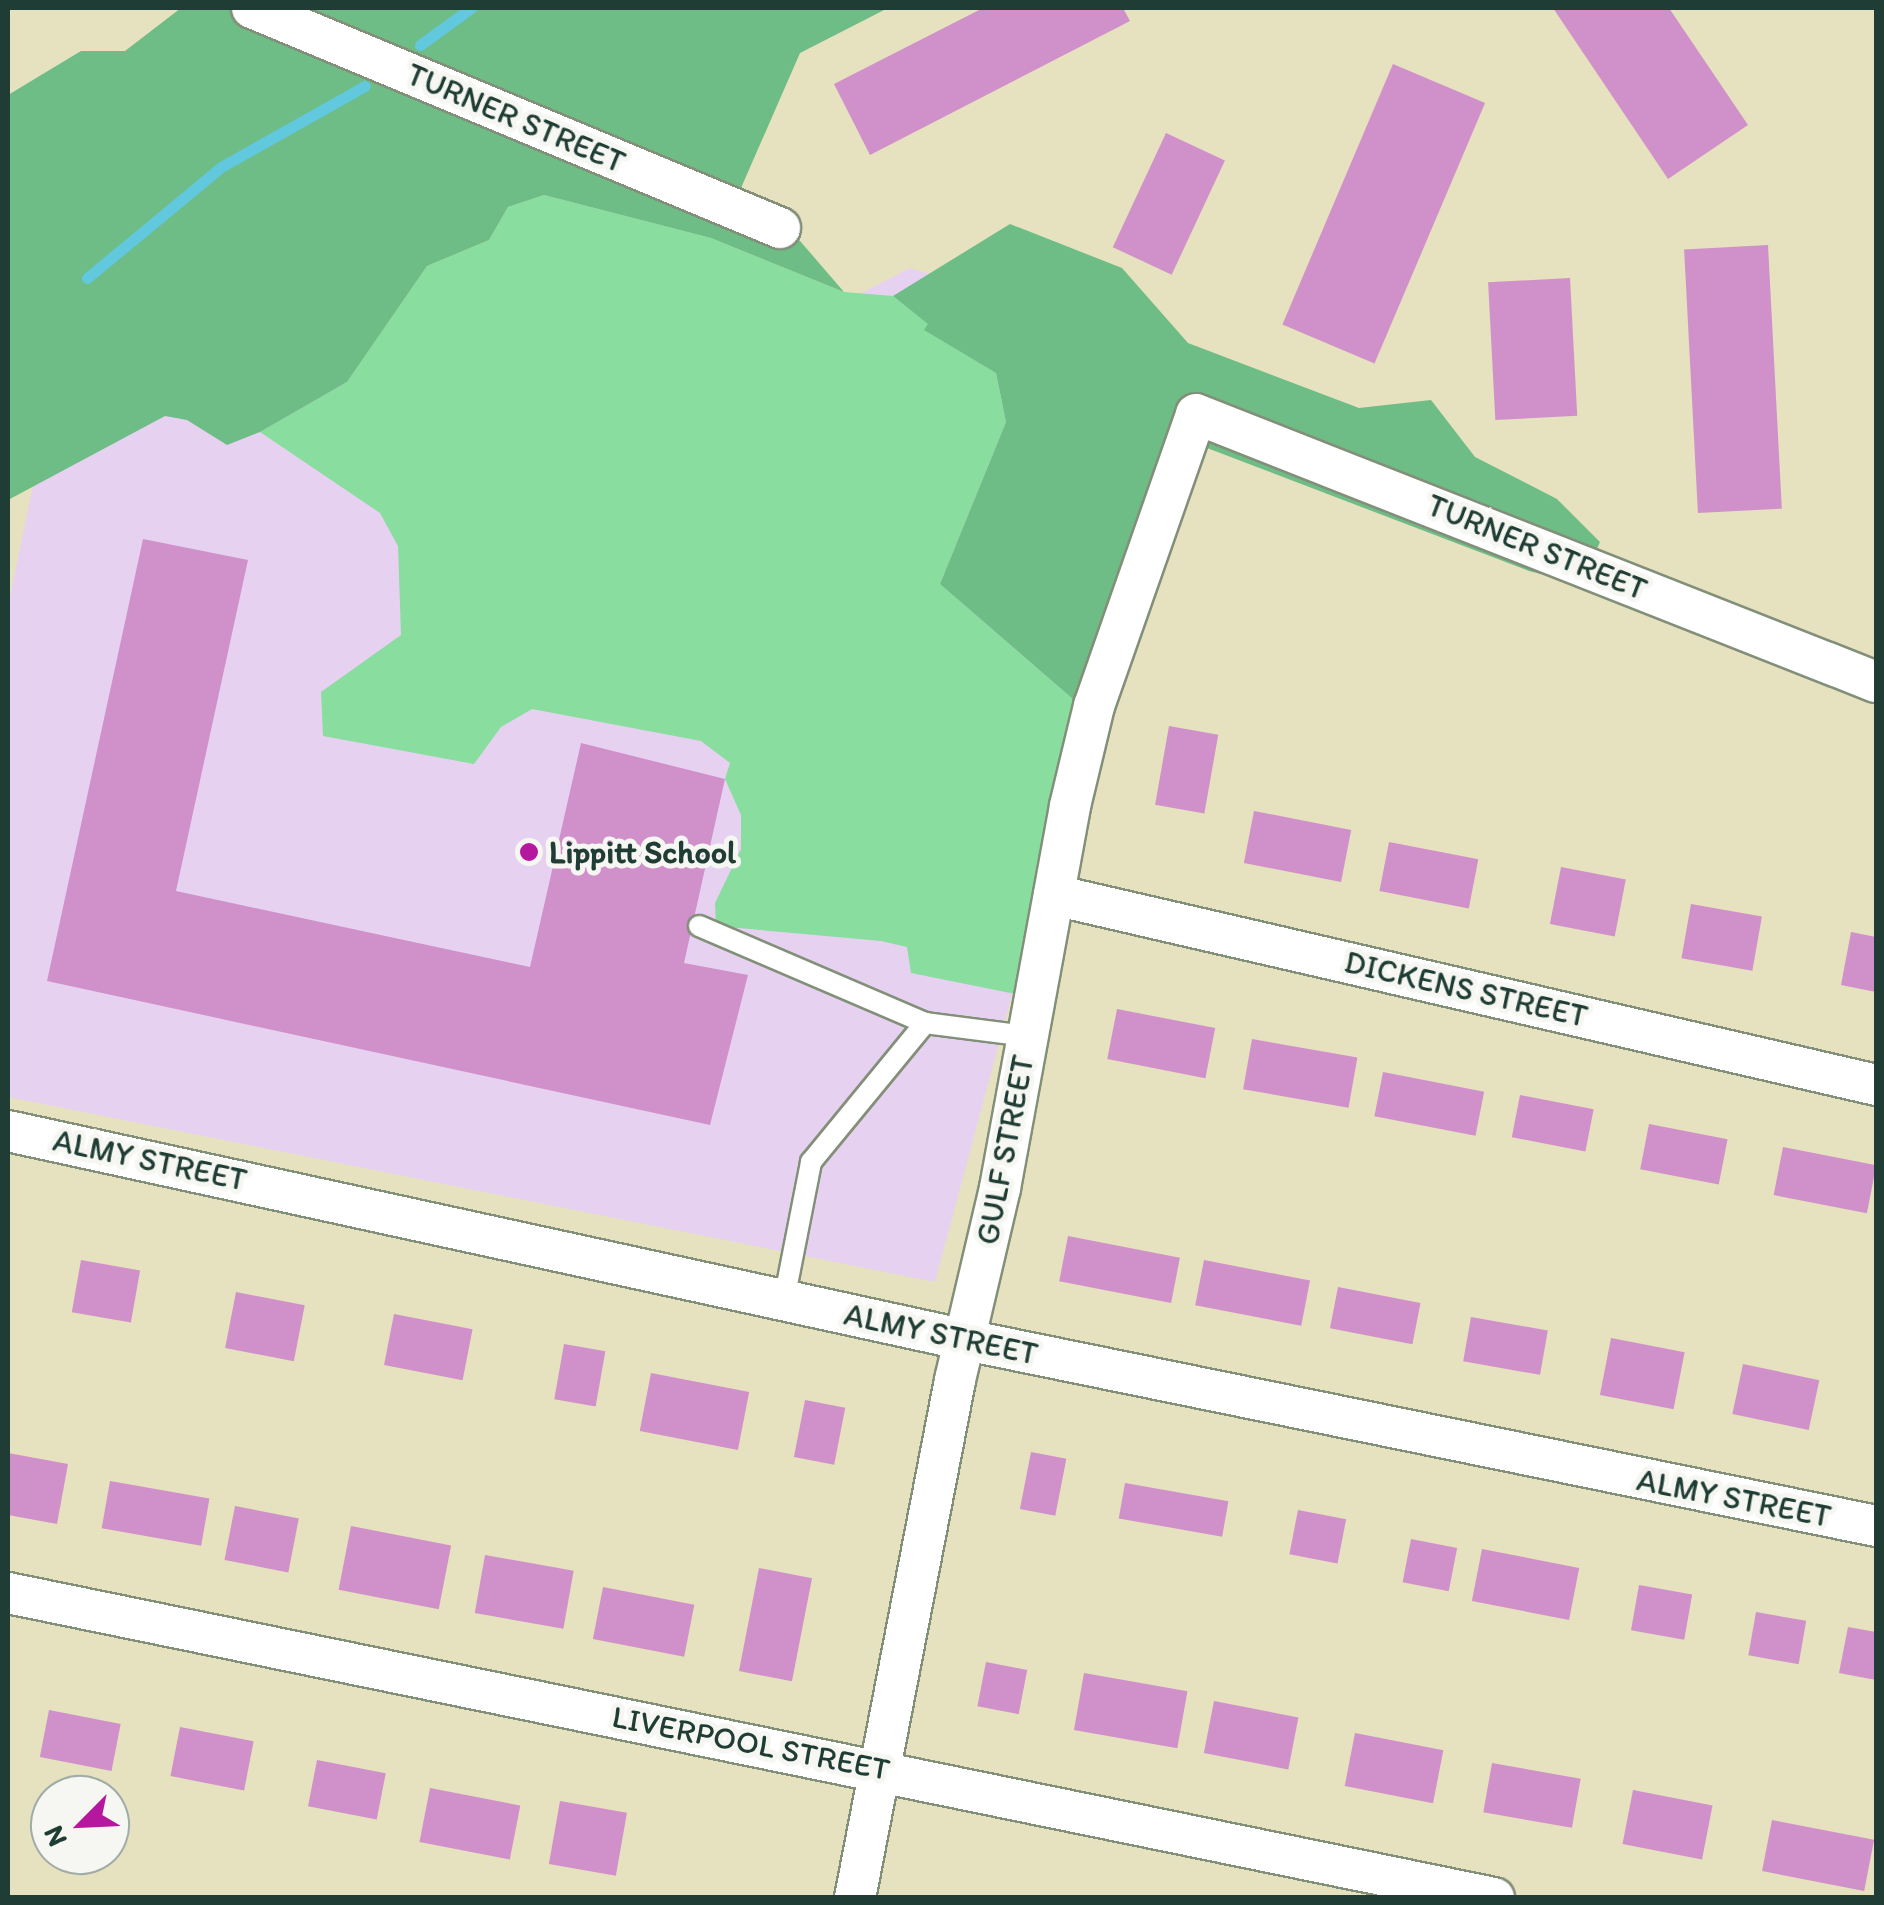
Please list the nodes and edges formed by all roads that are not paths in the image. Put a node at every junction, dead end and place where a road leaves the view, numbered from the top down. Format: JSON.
{"nodes":[{"id":1,"x":252,"y":8,"type":"edge"},
{"id":2,"x":780,"y":228,"type":"dead end"},
{"id":3,"x":1196,"y":414,"type":"joint"},
{"id":4,"x":1876,"y":682,"type":"edge"},
{"id":5,"x":1054,"y":895,"type":"junction"},
{"id":6,"x":699,"y":926,"type":"dead end"},
{"id":7,"x":925,"y":1023,"type":"junction"},
{"id":8,"x":1027,"y":1036,"type":"junction"},
{"id":9,"x":1876,"y":1085,"type":"edge"},
{"id":10,"x":8,"y":1132,"type":"edge"},
{"id":11,"x":784,"y":1300,"type":"junction"},
{"id":12,"x":966,"y":1340,"type":"junction"},
{"id":13,"x":1876,"y":1526,"type":"edge"},
{"id":14,"x":8,"y":1593,"type":"edge"},
{"id":15,"x":881,"y":1768,"type":"junction"},
{"id":16,"x":855,"y":1898,"type":"edge"},
{"id":17,"x":1494,"y":1898,"type":"edge"}],
"edges":[{"from":1,"to":2,"type":"street","name":"TURNER STREET"},
{"from":3,"to":4,"type":"street","name":"TURNER STREET"},
{"from":3,"to":5,"type":"street","name":"GULF STREET"},
{"from":5,"to":8,"type":"street","name":"GULF STREET"},
{"from":5,"to":9,"type":"street","name":"DICKENS STREET"},
{"from":6,"to":7,"type":"lane"},
{"from":7,"to":8,"type":"lane"},
{"from":7,"to":11,"type":"lane"},
{"from":8,"to":12,"type":"street","name":"GULF STREET"},
{"from":10,"to":11,"type":"street","name":"ALMY STREET"},
{"from":11,"to":12,"type":"street","name":"ALMY STREET"},
{"from":12,"to":13,"type":"street","name":"ALMY STREET"},
{"from":12,"to":15,"type":"street","name":"GULF STREET"},
{"from":14,"to":15,"type":"street","name":"LIVERPOOL STREET"},
{"from":15,"to":16,"type":"street","name":"GULF STREET"},
{"from":15,"to":17,"type":"street","name":"LIVERPOOL STREET"}]}
